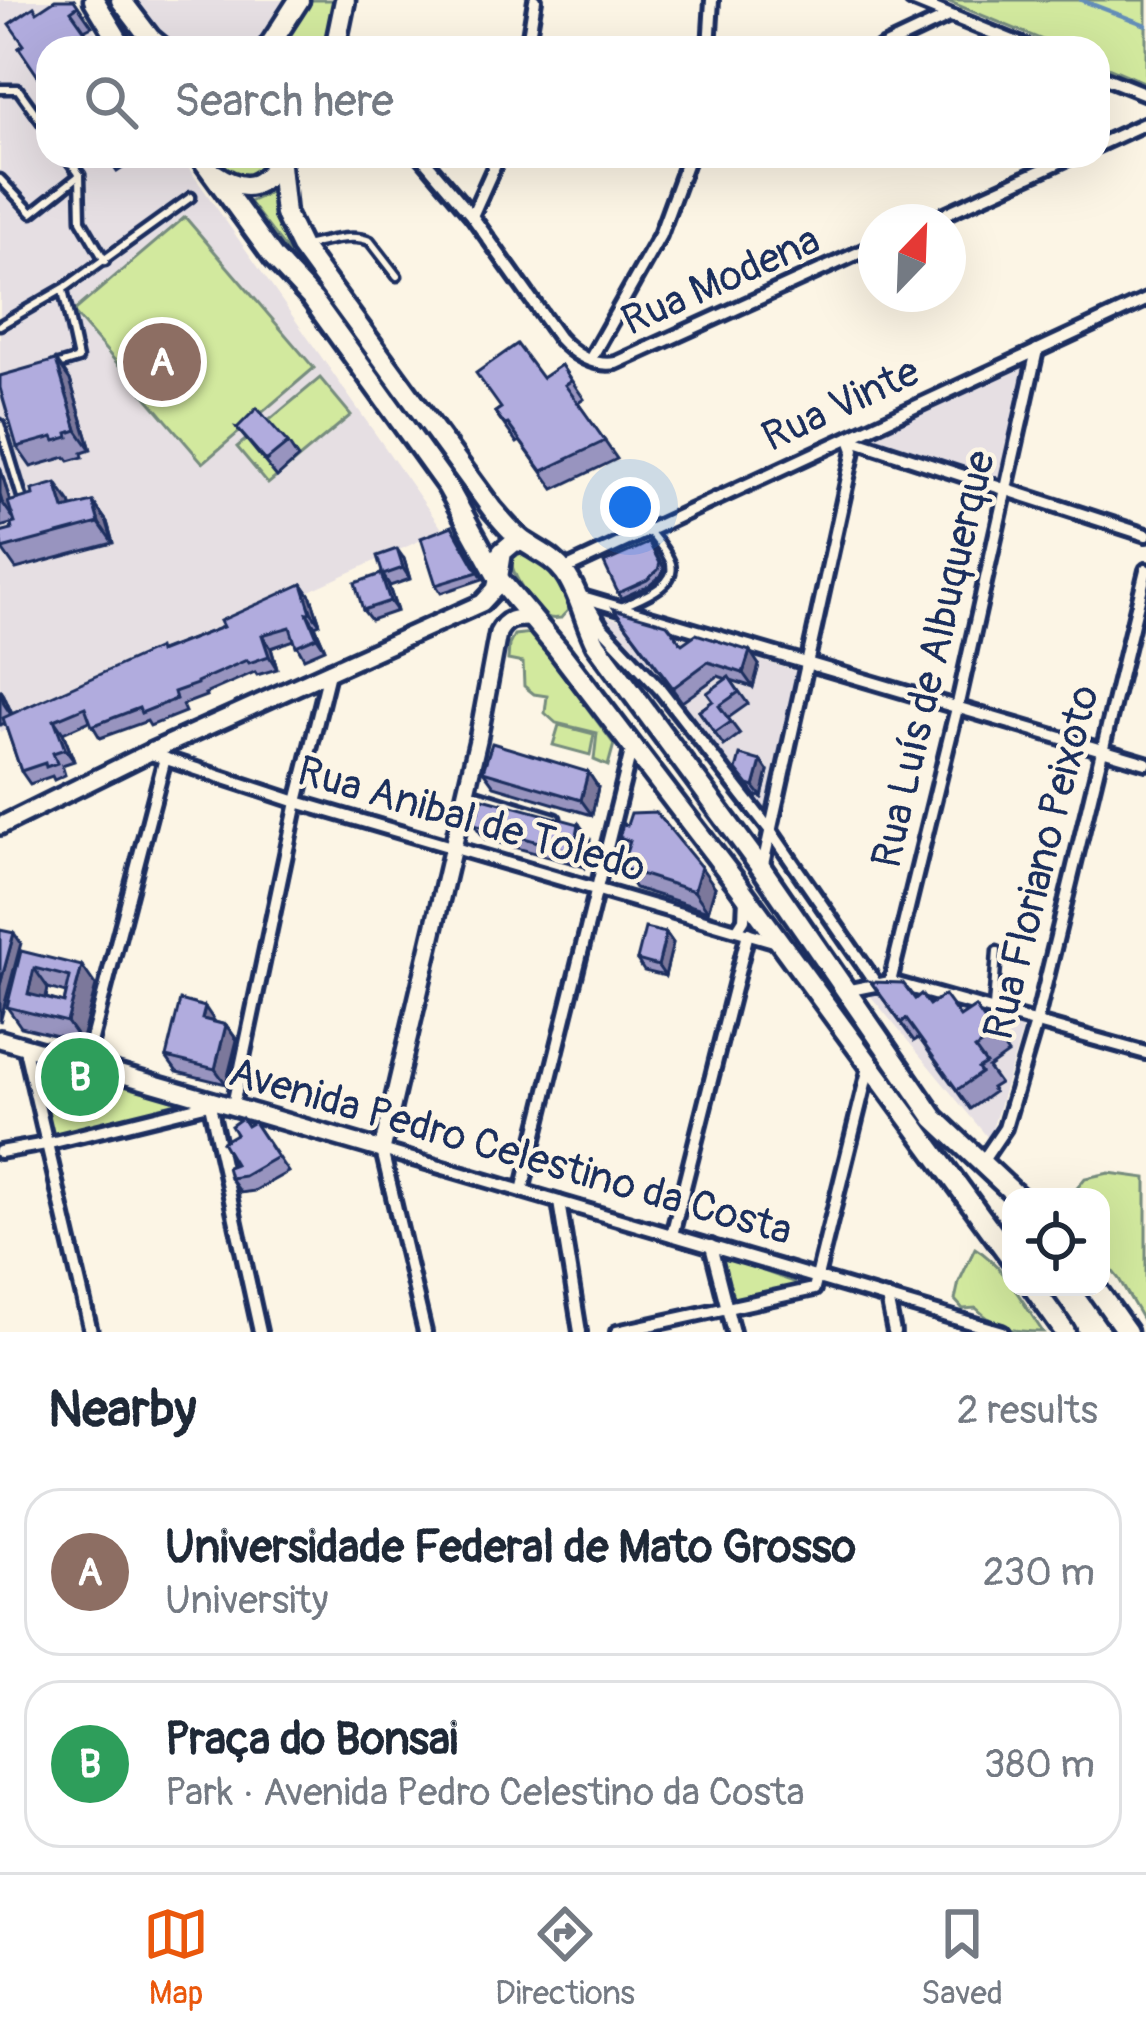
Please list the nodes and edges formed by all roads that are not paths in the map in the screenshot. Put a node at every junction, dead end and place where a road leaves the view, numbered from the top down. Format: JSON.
{"nodes":[{"id":1,"x":94,"y":0,"type":"edge"},
{"id":2,"x":121,"y":0,"type":"edge"},
{"id":3,"x":299,"y":0,"type":"edge"},
{"id":4,"x":345,"y":0,"type":"edge"},
{"id":5,"x":536,"y":0,"type":"edge"},
{"id":6,"x":712,"y":0,"type":"edge"},
{"id":7,"x":912,"y":0,"type":"edge"},
{"id":8,"x":949,"y":16,"type":"junction"},
{"id":9,"x":116,"y":36,"type":"edge"},
{"id":10,"x":148,"y":36,"type":"edge"},
{"id":11,"x":276,"y":36,"type":"edge"},
{"id":12,"x":338,"y":36,"type":"edge"},
{"id":13,"x":529,"y":36,"type":"edge"},
{"id":14,"x":710,"y":36,"type":"edge"},
{"id":15,"x":906,"y":36,"type":"edge"},
{"id":16,"x":1000,"y":36,"type":"edge"},
{"id":17,"x":1110,"y":80,"type":"edge"},
{"id":18,"x":0,"y":89,"type":"edge"},
{"id":19,"x":1146,"y":94,"type":"edge"},
{"id":20,"x":36,"y":114,"type":"edge"},
{"id":21,"x":1146,"y":123,"type":"edge"},
{"id":22,"x":1110,"y":140,"type":"edge"},
{"id":23,"x":75,"y":168,"type":"edge"},
{"id":24,"x":209,"y":168,"type":"edge"},
{"id":25,"x":211,"y":168,"type":"edge"},
{"id":26,"x":274,"y":168,"type":"edge"},
{"id":27,"x":281,"y":168,"type":"edge"},
{"id":28,"x":431,"y":168,"type":"edge"},
{"id":29,"x":494,"y":168,"type":"edge"},
{"id":30,"x":684,"y":168,"type":"edge"},
{"id":31,"x":1046,"y":168,"type":"edge"},
{"id":32,"x":80,"y":175,"type":"junction"},
{"id":33,"x":0,"y":179,"type":"edge"},
{"id":34,"x":191,"y":196,"type":"dead end"},
{"id":35,"x":966,"y":204,"type":"edge"},
{"id":36,"x":472,"y":216,"type":"junction"},
{"id":37,"x":301,"y":247,"type":"junction"},
{"id":38,"x":858,"y":253,"type":"edge"},
{"id":39,"x":106,"y":261,"type":"junction"},
{"id":40,"x":397,"y":276,"type":"dead end"},
{"id":41,"x":63,"y":289,"type":"junction"},
{"id":42,"x":1146,"y":300,"type":"edge"},
{"id":43,"x":0,"y":325,"type":"edge"},
{"id":44,"x":1037,"y":350,"type":"junction"},
{"id":45,"x":591,"y":358,"type":"junction"},
{"id":46,"x":39,"y":371,"type":"edge"},
{"id":47,"x":0,"y":424,"type":"edge"},
{"id":48,"x":850,"y":439,"type":"junction"},
{"id":49,"x":1005,"y":489,"type":"junction"},
{"id":50,"x":22,"y":497,"type":"edge"},
{"id":51,"x":649,"y":531,"type":"junction"},
{"id":52,"x":1146,"y":535,"type":"edge"},
{"id":53,"x":523,"y":542,"type":"junction"},
{"id":54,"x":1146,"y":570,"type":"edge"},
{"id":55,"x":563,"y":571,"type":"junction"},
{"id":56,"x":498,"y":578,"type":"junction"},
{"id":57,"x":580,"y":597,"type":"junction"},
{"id":58,"x":619,"y":609,"type":"junction"},
{"id":59,"x":530,"y":618,"type":"junction"},
{"id":60,"x":573,"y":627,"type":"junction"},
{"id":61,"x":809,"y":664,"type":"junction"},
{"id":62,"x":330,"y":670,"type":"junction"},
{"id":63,"x":957,"y":708,"type":"junction"},
{"id":64,"x":478,"y":740,"type":"junction"},
{"id":65,"x":497,"y":746,"type":"edge"},
{"id":66,"x":632,"y":747,"type":"junction"},
{"id":67,"x":1101,"y":749,"type":"junction"},
{"id":68,"x":148,"y":753,"type":"junction"},
{"id":69,"x":165,"y":758,"type":"junction"},
{"id":70,"x":1146,"y":763,"type":"edge"},
{"id":71,"x":464,"y":790,"type":"junction"},
{"id":72,"x":297,"y":802,"type":"junction"},
{"id":73,"x":562,"y":820,"type":"edge"},
{"id":74,"x":0,"y":826,"type":"edge"},
{"id":75,"x":770,"y":830,"type":"junction"},
{"id":76,"x":452,"y":847,"type":"junction"},
{"id":77,"x":762,"y":869,"type":"junction"},
{"id":78,"x":598,"y":889,"type":"junction"},
{"id":79,"x":745,"y":894,"type":"junction"},
{"id":80,"x":742,"y":932,"type":"junction"},
{"id":81,"x":779,"y":943,"type":"junction"},
{"id":82,"x":997,"y":951,"type":"dead end"},
{"id":83,"x":883,"y":984,"type":"junction"},
{"id":84,"x":845,"y":991,"type":"junction"},
{"id":85,"x":993,"y":1011,"type":"junction"},
{"id":86,"x":1036,"y":1023,"type":"junction"},
{"id":87,"x":0,"y":1039,"type":"edge"},
{"id":88,"x":24,"y":1045,"type":"junction"},
{"id":89,"x":1146,"y":1053,"type":"edge"},
{"id":90,"x":86,"y":1062,"type":"junction"},
{"id":91,"x":870,"y":1064,"type":"junction"},
{"id":92,"x":220,"y":1104,"type":"junction"},
{"id":93,"x":46,"y":1144,"type":"junction"},
{"id":94,"x":382,"y":1150,"type":"junction"},
{"id":95,"x":0,"y":1152,"type":"edge"},
{"id":96,"x":982,"y":1162,"type":"junction"},
{"id":97,"x":1009,"y":1188,"type":"edge"},
{"id":98,"x":522,"y":1191,"type":"junction"},
{"id":99,"x":559,"y":1202,"type":"junction"},
{"id":100,"x":672,"y":1235,"type":"junction"},
{"id":101,"x":711,"y":1246,"type":"junction"},
{"id":102,"x":1002,"y":1246,"type":"edge"},
{"id":103,"x":817,"y":1278,"type":"junction"},
{"id":104,"x":1040,"y":1296,"type":"edge"},
{"id":105,"x":1101,"y":1296,"type":"edge"},
{"id":106,"x":887,"y":1298,"type":"junction"},
{"id":107,"x":727,"y":1310,"type":"junction"},
{"id":108,"x":964,"y":1326,"type":"edge"},
{"id":109,"x":91,"y":1332,"type":"edge"},
{"id":110,"x":260,"y":1332,"type":"edge"},
{"id":111,"x":425,"y":1332,"type":"edge"},
{"id":112,"x":580,"y":1332,"type":"edge"},
{"id":113,"x":617,"y":1332,"type":"edge"},
{"id":114,"x":733,"y":1332,"type":"edge"},
{"id":115,"x":895,"y":1332,"type":"edge"},
{"id":116,"x":1002,"y":1332,"type":"edge"},
{"id":117,"x":1066,"y":1332,"type":"edge"},
{"id":118,"x":1127,"y":1332,"type":"edge"}],
"edges":[{"from":1,"to":9,"type":"main road"},
{"from":2,"to":10,"type":"main road"},
{"from":3,"to":11,"type":"main road"},
{"from":4,"to":12,"type":"main road"},
{"from":5,"to":13,"type":"street"},
{"from":6,"to":14,"type":"street"},
{"from":7,"to":8,"type":"street"},
{"from":8,"to":15,"type":"street"},
{"from":8,"to":16,"type":"street"},
{"from":17,"to":19,"type":"street"},
{"from":18,"to":20,"type":"lane"},
{"from":21,"to":22,"type":"street"},
{"from":23,"to":32,"type":"lane"},
{"from":24,"to":56,"type":"main road"},
{"from":25,"to":26,"type":"main road"},
{"from":27,"to":37,"type":"main road"},
{"from":28,"to":36,"type":"street"},
{"from":29,"to":36,"type":"street"},
{"from":30,"to":45,"type":"street"},
{"from":31,"to":35,"type":"street"},
{"from":32,"to":33,"type":"lane"},
{"from":32,"to":39,"type":"lane"},
{"from":34,"to":39,"type":"lane"},
{"from":36,"to":45,"type":"street"},
{"from":37,"to":40,"type":"lane"},
{"from":37,"to":53,"type":"main road"},
{"from":38,"to":45,"type":"street","name":"Rua Modena"},
{"from":39,"to":41,"type":"lane"},
{"from":41,"to":43,"type":"lane"},
{"from":41,"to":46,"type":"lane"},
{"from":42,"to":44,"type":"street","name":"Rua Vinte"},
{"from":44,"to":48,"type":"street","name":"Rua Vinte"},
{"from":44,"to":49,"type":"street","name":"Rua Luís de Albuquerque"},
{"from":47,"to":50,"type":"lane"},
{"from":48,"to":49,"type":"street"},
{"from":48,"to":51,"type":"street","name":"Rua Vinte"},
{"from":48,"to":61,"type":"street"},
{"from":49,"to":52,"type":"street"},
{"from":49,"to":63,"type":"street","name":"Rua Luís de Albuquerque"},
{"from":51,"to":55,"type":"street","name":"Rua Vinte"},
{"from":51,"to":58,"type":"lane"},
{"from":53,"to":55,"type":"main road"},
{"from":53,"to":56,"type":"main road"},
{"from":54,"to":67,"type":"street","name":"Rua Floriano Peixoto"},
{"from":55,"to":57,"type":"main road"},
{"from":56,"to":59,"type":"main road"},
{"from":56,"to":62,"type":"street"},
{"from":57,"to":58,"type":"street"},
{"from":57,"to":60,"type":"main road"},
{"from":57,"to":75,"type":"street"},
{"from":58,"to":61,"type":"street"},
{"from":59,"to":60,"type":"main road"},
{"from":59,"to":64,"type":"street"},
{"from":59,"to":66,"type":"main road"},
{"from":60,"to":77,"type":"main road"},
{"from":61,"to":63,"type":"street"},
{"from":61,"to":75,"type":"street"},
{"from":62,"to":68,"type":"street"},
{"from":62,"to":72,"type":"street"},
{"from":63,"to":67,"type":"street"},
{"from":63,"to":83,"type":"street","name":"Rua Luís de Albuquerque"},
{"from":64,"to":65,"type":"lane"},
{"from":64,"to":71,"type":"street"},
{"from":66,"to":78,"type":"street"},
{"from":66,"to":79,"type":"main road"},
{"from":67,"to":70,"type":"street"},
{"from":67,"to":86,"type":"street","name":"Rua Floriano Peixoto"},
{"from":68,"to":69,"type":"street","name":"Rua Anibal de Toledo"},
{"from":68,"to":74,"type":"street"},
{"from":69,"to":72,"type":"street","name":"Rua Anibal de Toledo"},
{"from":69,"to":90,"type":"street"},
{"from":71,"to":73,"type":"lane"},
{"from":71,"to":76,"type":"street"},
{"from":72,"to":76,"type":"street","name":"Rua Anibal de Toledo"},
{"from":72,"to":92,"type":"street"},
{"from":75,"to":77,"type":"street"},
{"from":75,"to":83,"type":"street"},
{"from":76,"to":78,"type":"street","name":"Rua Anibal de Toledo"},
{"from":76,"to":94,"type":"street"},
{"from":77,"to":84,"type":"main road"},
{"from":78,"to":80,"type":"street","name":"Rua Anibal de Toledo"},
{"from":78,"to":98,"type":"street"},
{"from":79,"to":80,"type":"street"},
{"from":79,"to":81,"type":"main road"},
{"from":80,"to":81,"type":"street","name":"Rua Anibal de Toledo"},
{"from":80,"to":100,"type":"street"},
{"from":81,"to":91,"type":"main road"},
{"from":82,"to":85,"type":"lane"},
{"from":83,"to":84,"type":"street"},
{"from":83,"to":85,"type":"street"},
{"from":84,"to":96,"type":"main road"},
{"from":85,"to":86,"type":"street"},
{"from":86,"to":89,"type":"street"},
{"from":86,"to":96,"type":"street","name":"Rua Floriano Peixoto"},
{"from":87,"to":88,"type":"street","name":"Avenida Pedro Celestino da Costa"},
{"from":88,"to":90,"type":"street","name":"Avenida Pedro Celestino da Costa"},
{"from":88,"to":93,"type":"street"},
{"from":90,"to":92,"type":"street","name":"Avenida Pedro Celestino da Costa"},
{"from":91,"to":102,"type":"main road"},
{"from":91,"to":103,"type":"street"},
{"from":92,"to":93,"type":"street"},
{"from":92,"to":94,"type":"street","name":"Avenida Pedro Celestino da Costa"},
{"from":92,"to":110,"type":"street"},
{"from":93,"to":95,"type":"street"},
{"from":93,"to":109,"type":"street"},
{"from":94,"to":98,"type":"street","name":"Avenida Pedro Celestino da Costa"},
{"from":94,"to":111,"type":"street"},
{"from":96,"to":97,"type":"main road"},
{"from":98,"to":99,"type":"street","name":"Avenida Pedro Celestino da Costa"},
{"from":99,"to":100,"type":"street","name":"Avenida Pedro Celestino da Costa"},
{"from":99,"to":112,"type":"street"},
{"from":100,"to":101,"type":"street","name":"Avenida Pedro Celestino da Costa"},
{"from":101,"to":103,"type":"street","name":"Avenida Pedro Celestino da Costa"},
{"from":101,"to":107,"type":"street"},
{"from":103,"to":106,"type":"street","name":"Avenida Pedro Celestino da Costa"},
{"from":103,"to":107,"type":"street"},
{"from":104,"to":117,"type":"main road"},
{"from":105,"to":118,"type":"main road"},
{"from":106,"to":108,"type":"street","name":"Avenida Pedro Celestino da Costa"},
{"from":106,"to":115,"type":"street"},
{"from":107,"to":113,"type":"street"},
{"from":107,"to":114,"type":"street"},
{"from":108,"to":116,"type":"street","name":"Avenida Pedro Celestino da Costa"}]}
